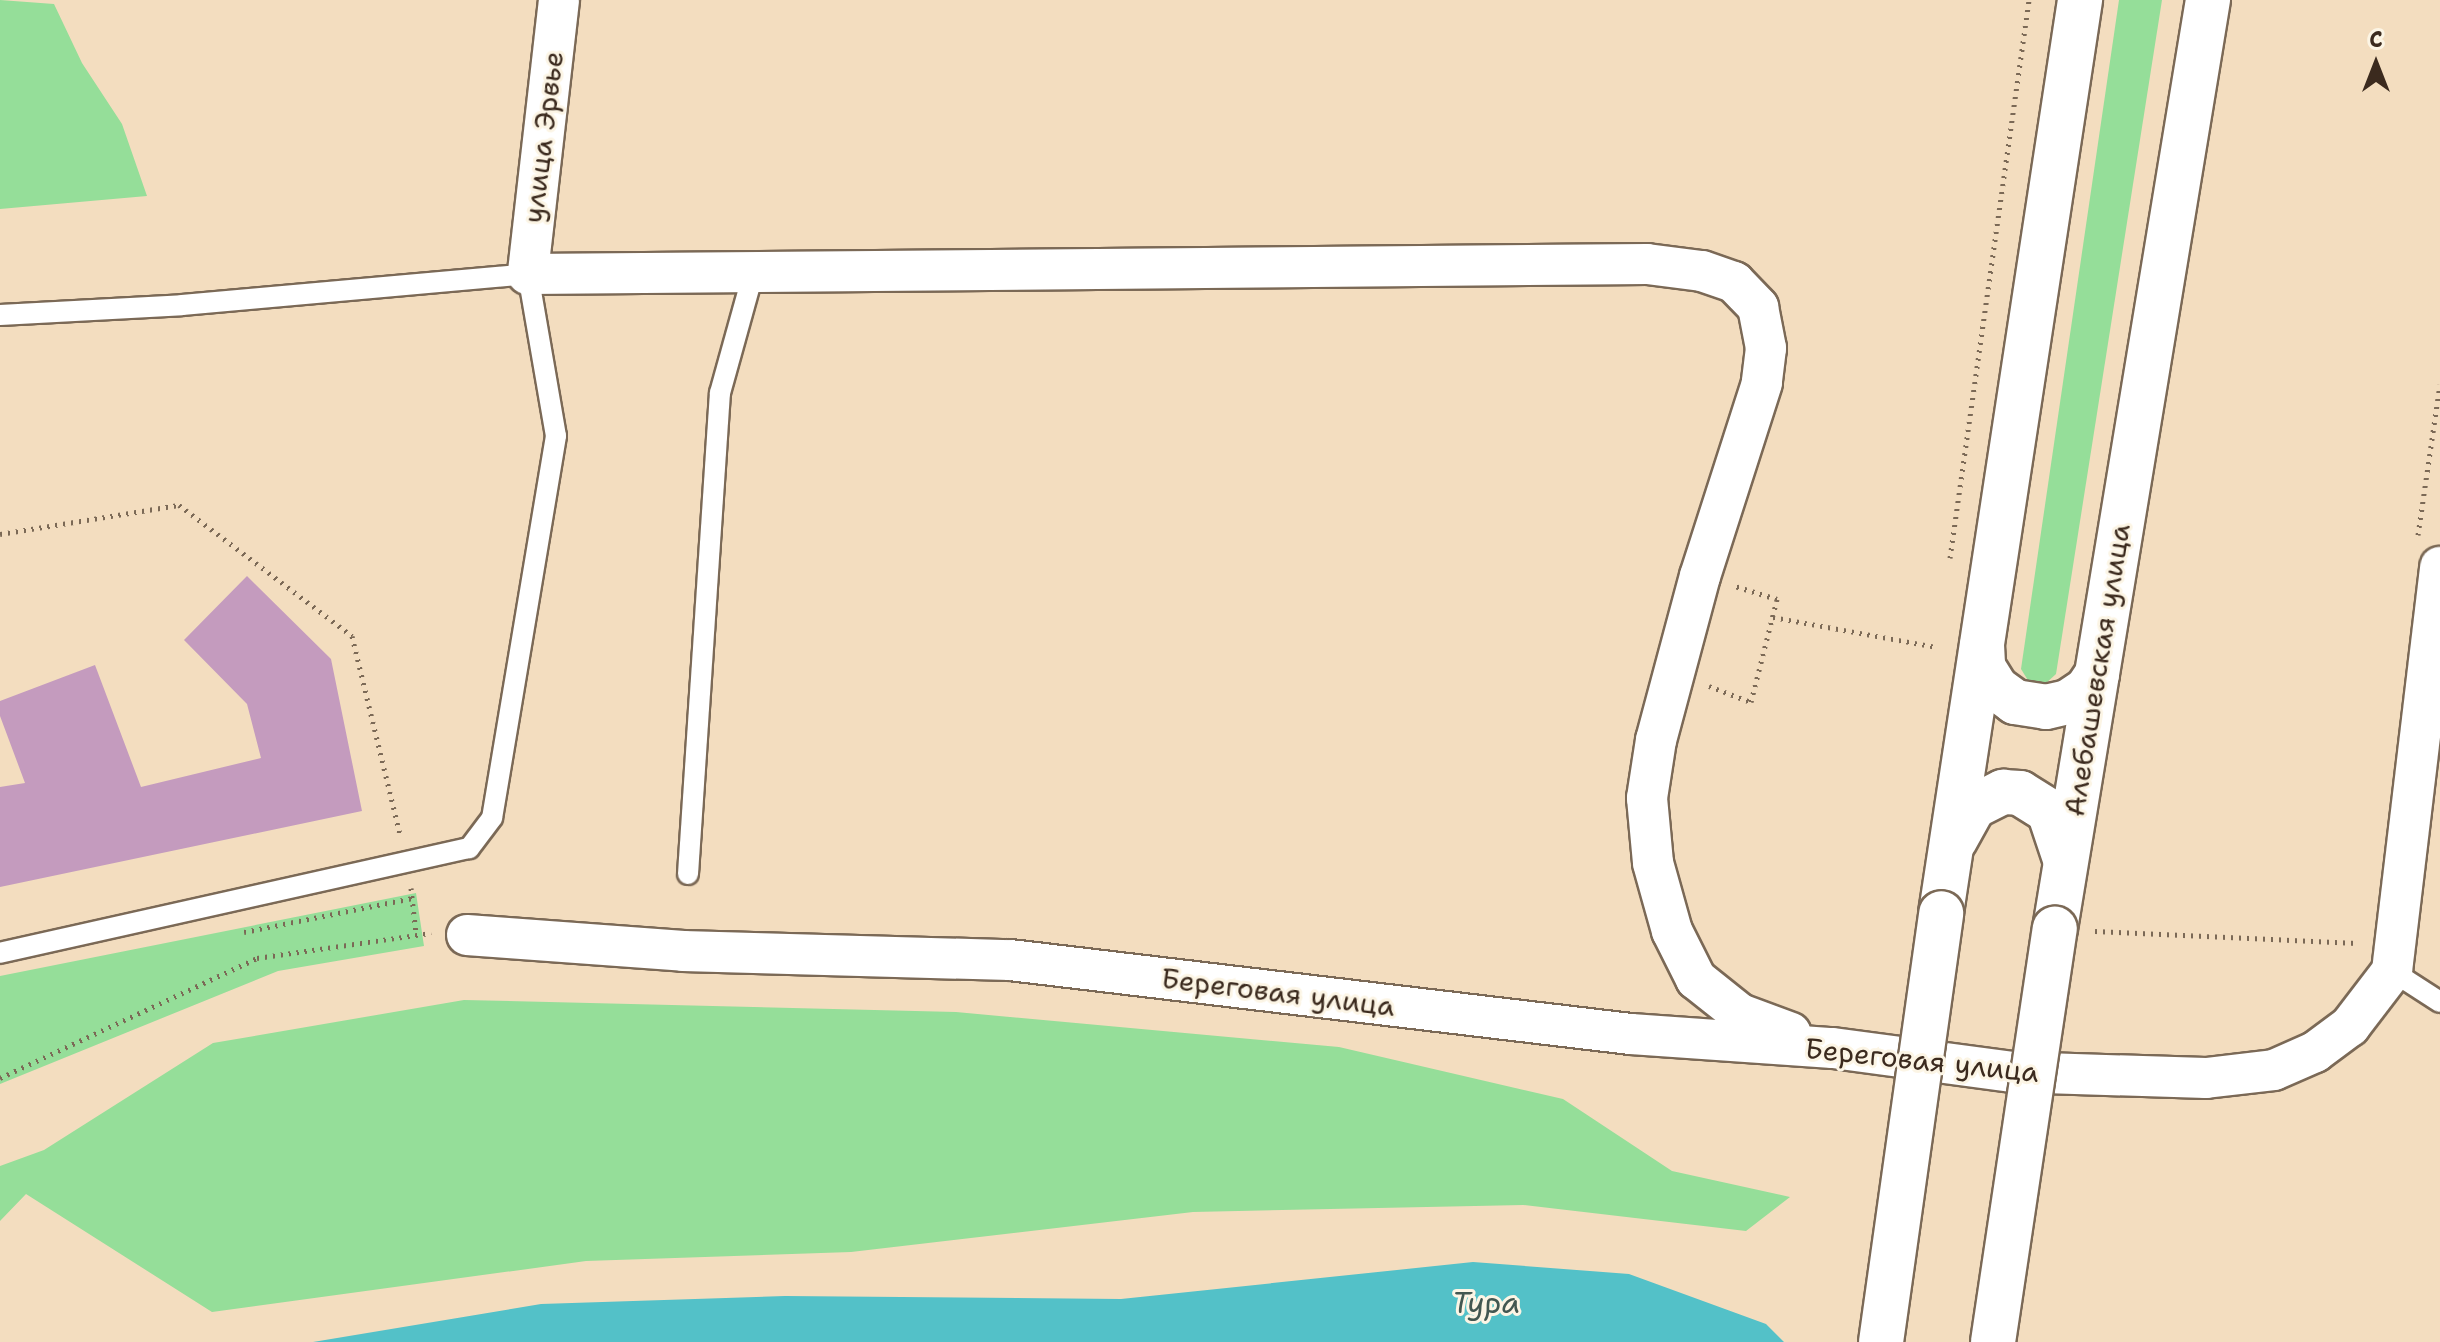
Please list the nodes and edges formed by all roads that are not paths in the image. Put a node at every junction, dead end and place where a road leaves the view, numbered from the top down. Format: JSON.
{"nodes":[{"id":1,"x":559,"y":0,"type":"edge"},
{"id":2,"x":2080,"y":0,"type":"edge"},
{"id":3,"x":2208,"y":0,"type":"edge"},
{"id":4,"x":528,"y":274,"type":"junction"},
{"id":5,"x":753,"y":274,"type":"junction"},
{"id":6,"x":0,"y":315,"type":"edge"},
{"id":7,"x":2440,"y":567,"type":"edge"},
{"id":8,"x":1982,"y":643,"type":"junction"},
{"id":9,"x":2097,"y":674,"type":"junction"},
{"id":10,"x":1950,"y":854,"type":"junction"},
{"id":11,"x":2066,"y":862,"type":"junction"},
{"id":12,"x":688,"y":874,"type":"dead end"},
{"id":13,"x":467,"y":935,"type":"road end"},
{"id":14,"x":0,"y":953,"type":"edge"},
{"id":15,"x":2392,"y":971,"type":"junction"},
{"id":16,"x":2440,"y":1002,"type":"edge"},
{"id":17,"x":1833,"y":1048,"type":"junction"},
{"id":18,"x":1881,"y":1342,"type":"edge"},
{"id":19,"x":1993,"y":1342,"type":"edge"}],
"edges":[{"from":1,"to":4,"type":"street","name":"улица Эрвье"},
{"from":2,"to":8,"type":"main road"},
{"from":3,"to":9,"type":"main road","name":"Алебашевская улица"},
{"from":4,"to":5,"type":"street"},
{"from":4,"to":6,"type":"lane"},
{"from":4,"to":14,"type":"lane"},
{"from":5,"to":12,"type":"lane"},
{"from":5,"to":17,"type":"street"},
{"from":7,"to":15,"type":"street"},
{"from":8,"to":9,"type":"main road"},
{"from":8,"to":10,"type":"main road"},
{"from":9,"to":11,"type":"main road","name":"Алебашевская улица"},
{"from":10,"to":11,"type":"main road"},
{"from":10,"to":18,"type":"main road","bridge":true},
{"from":11,"to":19,"type":"main road","name":"Алебашевская улица","bridge":true},
{"from":13,"to":17,"type":"street","name":"Береговая улица"},
{"from":15,"to":16,"type":"lane"},
{"from":15,"to":17,"type":"street","name":"Береговая улица"}]}
